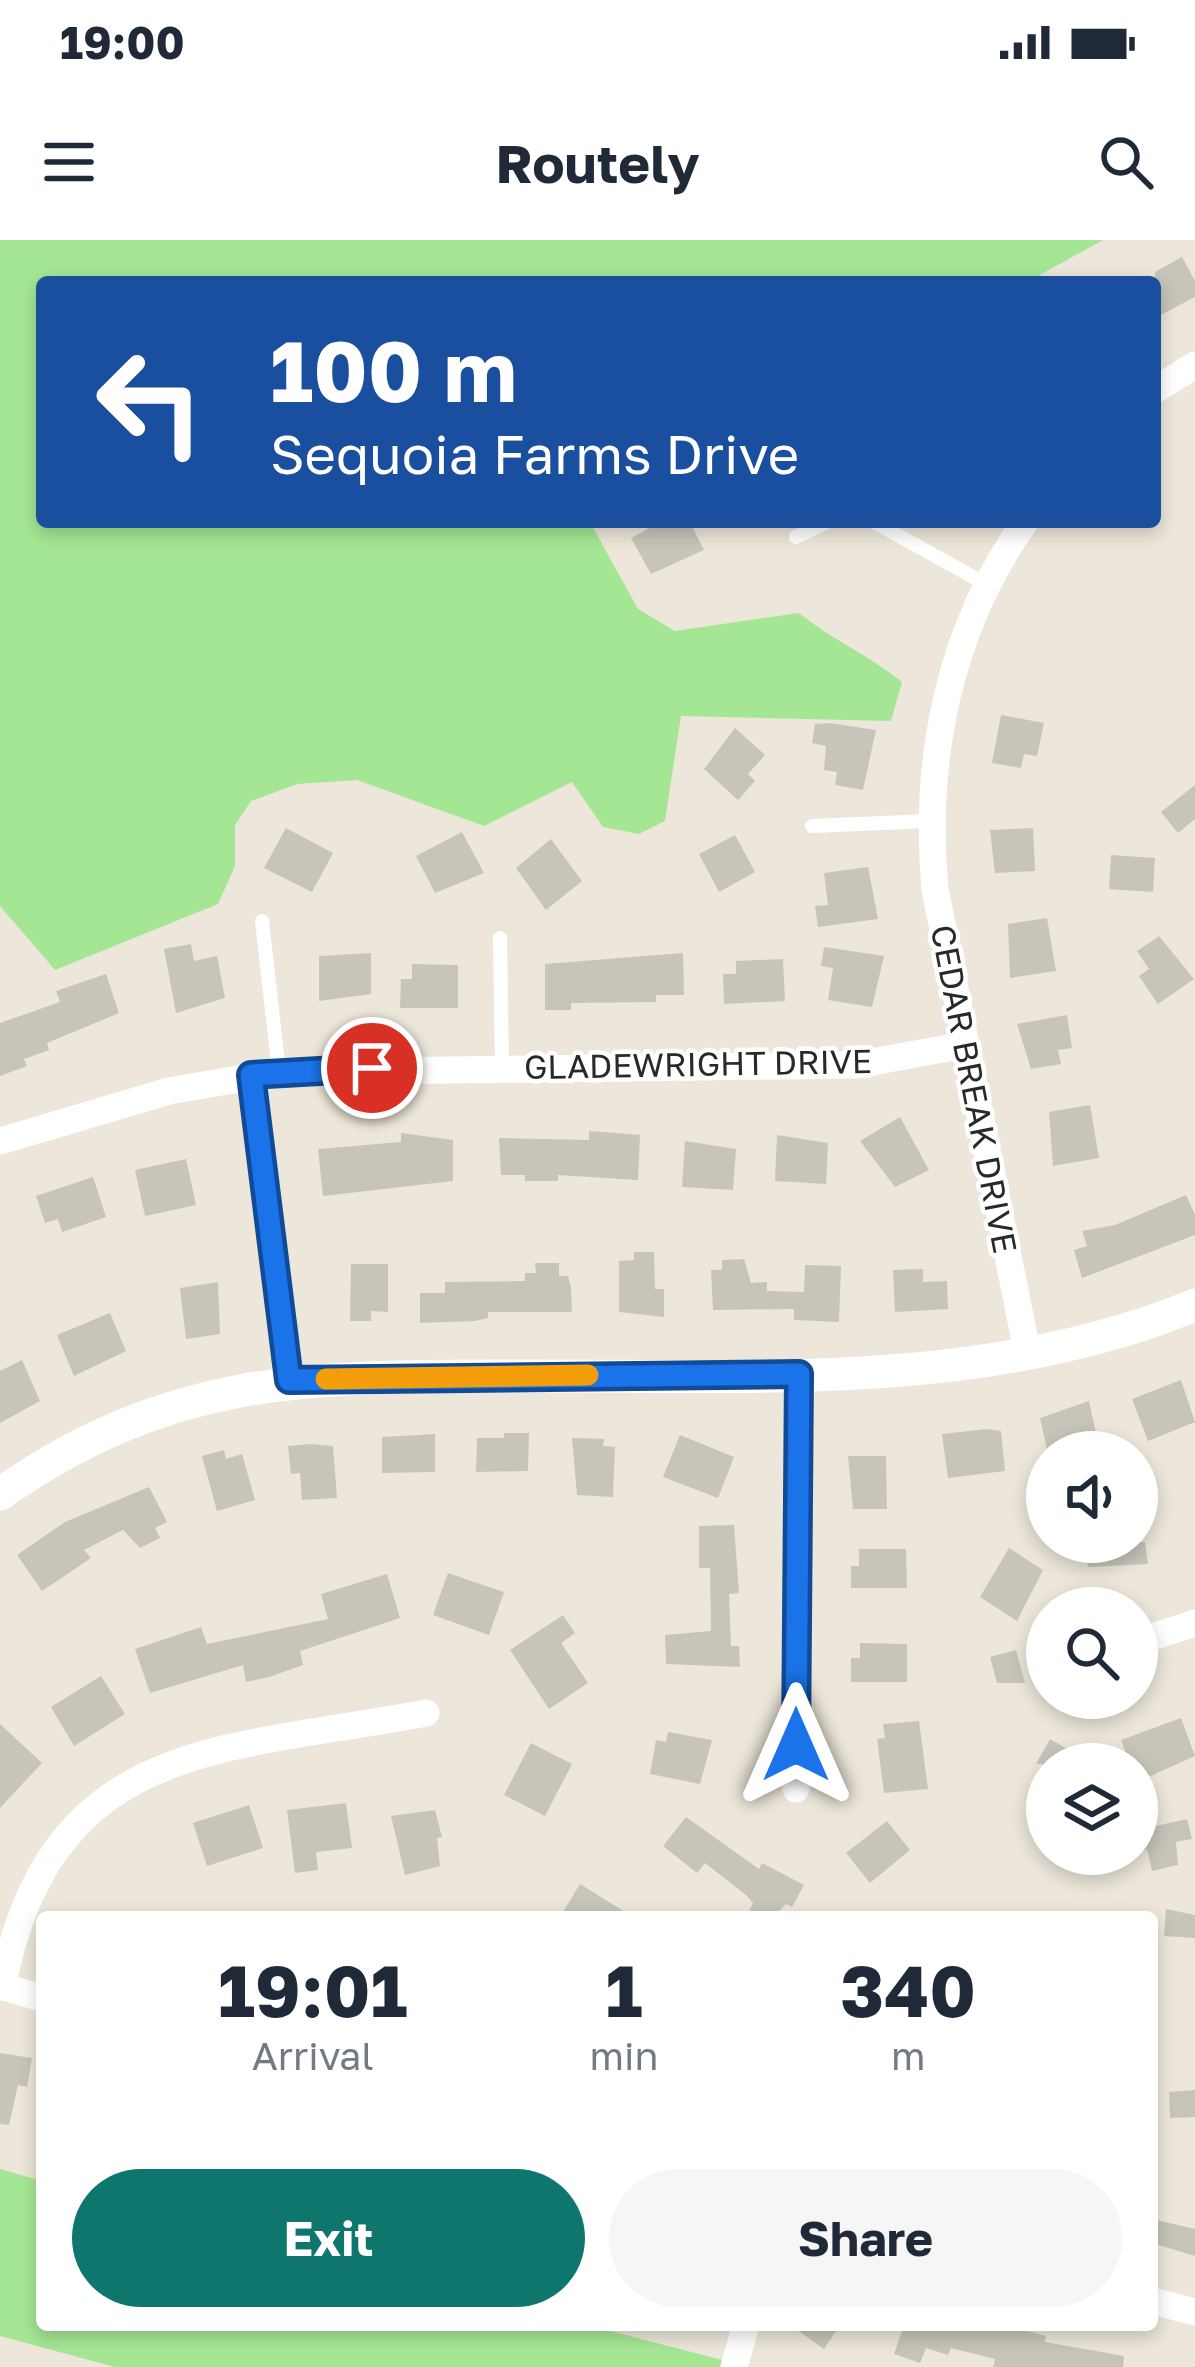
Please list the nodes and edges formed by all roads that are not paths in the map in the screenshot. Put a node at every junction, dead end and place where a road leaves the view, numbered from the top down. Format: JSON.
{"nodes":[{"id":1,"x":1195,"y":365,"type":"edge"},
{"id":2,"x":1161,"y":386,"type":"edge"},
{"id":3,"x":815,"y":528,"type":"edge"},
{"id":4,"x":885,"y":528,"type":"edge"},
{"id":5,"x":1021,"y":528,"type":"edge"},
{"id":6,"x":796,"y":538,"type":"dead end"},
{"id":7,"x":986,"y":584,"type":"junction"},
{"id":8,"x":929,"y":821,"type":"junction"},
{"id":9,"x":812,"y":826,"type":"dead end"},
{"id":10,"x":262,"y":920,"type":"dead end"},
{"id":11,"x":500,"y":938,"type":"dead end"},
{"id":12,"x":964,"y":1046,"type":"junction"},
{"id":13,"x":502,"y":1067,"type":"junction"},
{"id":14,"x":265,"y":1074,"type":"junction"},
{"id":15,"x":0,"y":1142,"type":"edge"},
{"id":16,"x":1195,"y":1305,"type":"edge"},
{"id":17,"x":1028,"y":1356,"type":"junction"},
{"id":18,"x":799,"y":1374,"type":"junction"},
{"id":19,"x":289,"y":1380,"type":"junction"},
{"id":20,"x":0,"y":1493,"type":"edge"},
{"id":21,"x":1195,"y":1623,"type":"edge"},
{"id":22,"x":1158,"y":1635,"type":"edge"},
{"id":23,"x":426,"y":1713,"type":"dead end"},
{"id":24,"x":796,"y":1790,"type":"dead end"},
{"id":25,"x":1,"y":1987,"type":"edge"},
{"id":26,"x":36,"y":1996,"type":"edge"},
{"id":27,"x":1158,"y":2302,"type":"edge"},
{"id":28,"x":1195,"y":2312,"type":"edge"},
{"id":29,"x":744,"y":2331,"type":"edge"},
{"id":30,"x":734,"y":2367,"type":"edge"}],
"edges":[{"from":1,"to":2,"type":"street"},
{"from":3,"to":6,"type":"lane"},
{"from":4,"to":7,"type":"lane"},
{"from":5,"to":7,"type":"street","name":"CEDAR BREAK DRIVE"},
{"from":7,"to":8,"type":"street","name":"CEDAR BREAK DRIVE"},
{"from":8,"to":9,"type":"lane"},
{"from":8,"to":12,"type":"street","name":"CEDAR BREAK DRIVE"},
{"from":10,"to":14,"type":"lane"},
{"from":11,"to":13,"type":"lane","name":"GLADEWRIGHT DRIVE"},
{"from":12,"to":13,"type":"street","name":"GLADEWRIGHT DRIVE"},
{"from":12,"to":17,"type":"street","name":"CEDAR BREAK DRIVE"},
{"from":13,"to":14,"type":"street","name":"GLADEWRIGHT DRIVE"},
{"from":14,"to":15,"type":"street","name":"GLADEWRIGHT DRIVE"},
{"from":14,"to":19,"type":"street"},
{"from":16,"to":17,"type":"street"},
{"from":17,"to":18,"type":"street"},
{"from":18,"to":19,"type":"street"},
{"from":18,"to":24,"type":"street"},
{"from":19,"to":20,"type":"street"},
{"from":21,"to":22,"type":"street"},
{"from":23,"to":25,"type":"street"},
{"from":25,"to":26,"type":"street"},
{"from":27,"to":28,"type":"street"},
{"from":29,"to":30,"type":"street"}]}
